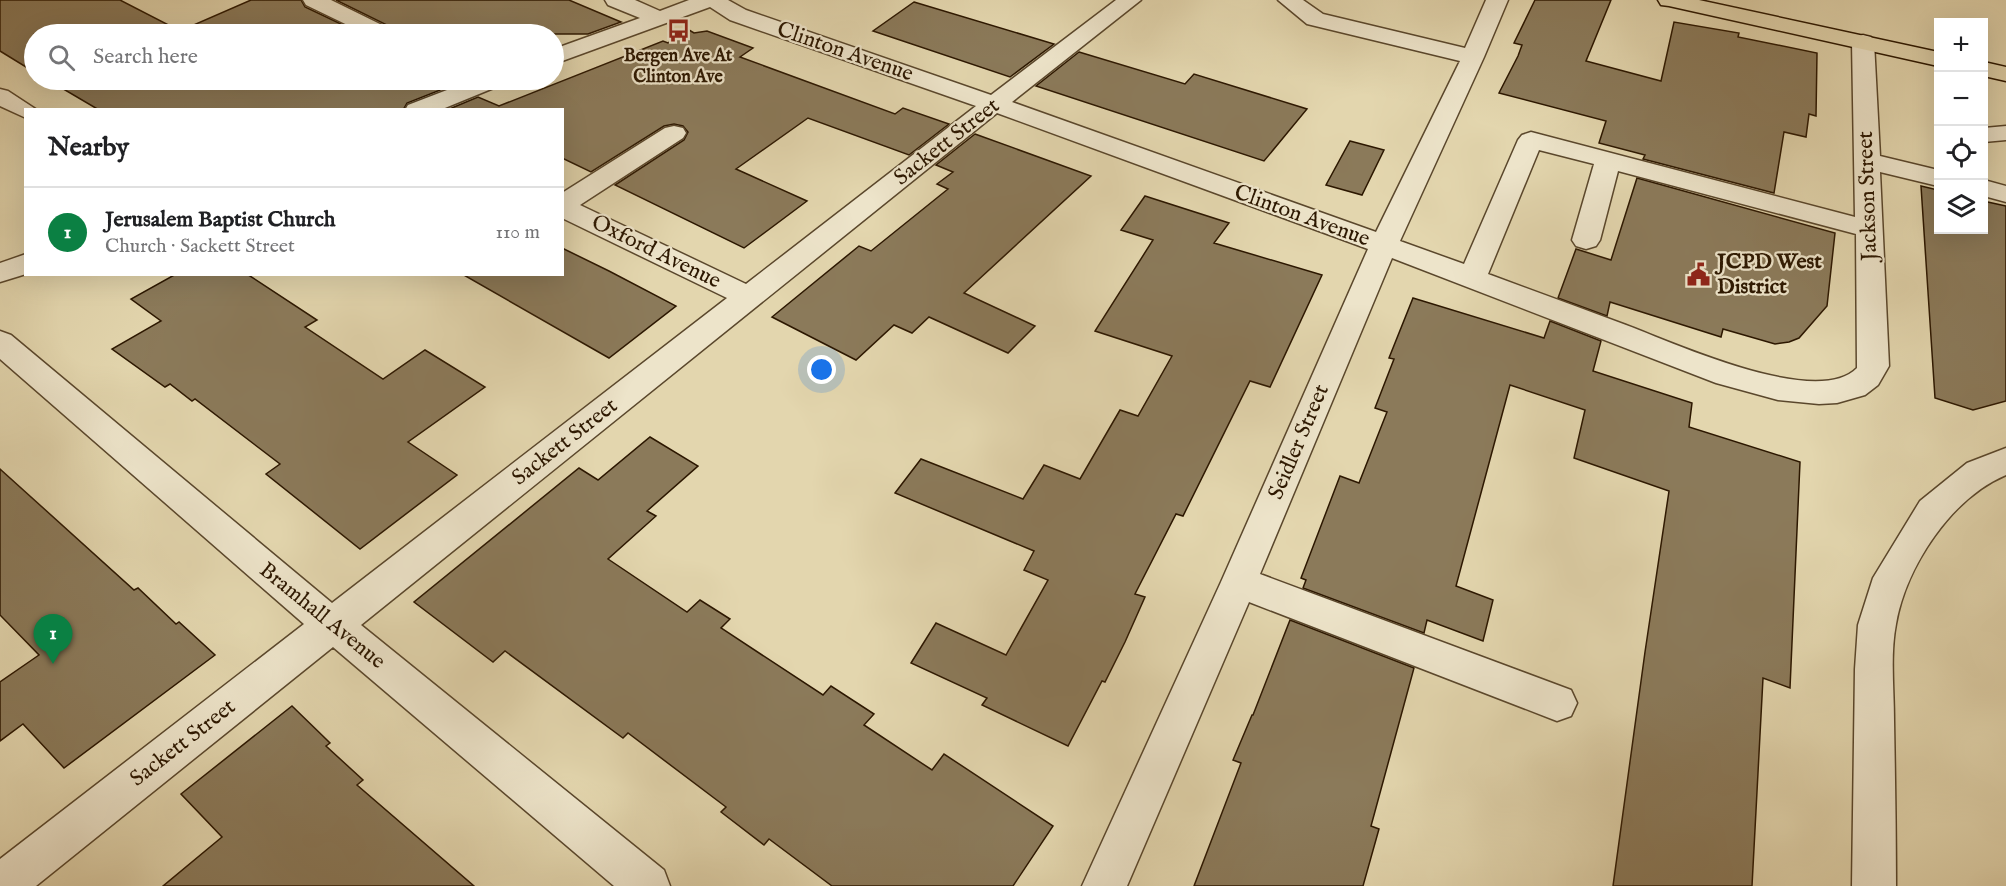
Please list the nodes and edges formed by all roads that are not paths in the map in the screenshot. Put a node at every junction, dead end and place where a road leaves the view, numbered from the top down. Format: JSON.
{"nodes":[{"id":1,"x":314,"y":0,"type":"edge"},
{"id":2,"x":616,"y":0,"type":"edge"},
{"id":3,"x":711,"y":0,"type":"edge"},
{"id":4,"x":1130,"y":0,"type":"edge"},
{"id":5,"x":1289,"y":0,"type":"edge"},
{"id":6,"x":1497,"y":0,"type":"edge"},
{"id":7,"x":1669,"y":0,"type":"edge"},
{"id":8,"x":659,"y":18,"type":"junction"},
{"id":9,"x":362,"y":24,"type":"edge"},
{"id":10,"x":1863,"y":42,"type":"junction"},
{"id":11,"x":564,"y":53,"type":"edge"},
{"id":12,"x":1473,"y":57,"type":"junction"},
{"id":13,"x":1934,"y":58,"type":"edge"},
{"id":14,"x":1988,"y":70,"type":"edge"},
{"id":15,"x":2006,"y":74,"type":"edge"},
{"id":16,"x":462,"y":90,"type":"edge"},
{"id":17,"x":0,"y":96,"type":"edge"},
{"id":18,"x":994,"y":104,"type":"junction"},
{"id":19,"x":421,"y":108,"type":"edge"},
{"id":20,"x":24,"y":110,"type":"edge"},
{"id":21,"x":2006,"y":133,"type":"edge"},
{"id":22,"x":674,"y":134,"type":"dead end"},
{"id":23,"x":1988,"y":135,"type":"edge"},
{"id":24,"x":1608,"y":161,"type":"junction"},
{"id":25,"x":1867,"y":161,"type":"junction"},
{"id":26,"x":1934,"y":177,"type":"edge"},
{"id":27,"x":564,"y":205,"type":"edge"},
{"id":28,"x":564,"y":207,"type":"edge"},
{"id":29,"x":1870,"y":229,"type":"junction"},
{"id":30,"x":1587,"y":240,"type":"dead end"},
{"id":31,"x":1384,"y":245,"type":"junction"},
{"id":32,"x":24,"y":264,"type":"edge"},
{"id":33,"x":0,"y":273,"type":"edge"},
{"id":34,"x":1472,"y":278,"type":"junction"},
{"id":35,"x":749,"y":297,"type":"junction"},
{"id":36,"x":0,"y":342,"type":"edge"},
{"id":37,"x":1875,"y":350,"type":"joint"},
{"id":38,"x":2006,"y":461,"type":"edge"},
{"id":39,"x":1239,"y":582,"type":"junction"},
{"id":40,"x":332,"y":626,"type":"junction"},
{"id":41,"x":1557,"y":703,"type":"dead end"},
{"id":42,"x":1,"y":886,"type":"edge"},
{"id":43,"x":648,"y":886,"type":"edge"},
{"id":44,"x":1104,"y":886,"type":"edge"},
{"id":45,"x":1874,"y":886,"type":"edge"}],
"edges":[{"from":1,"to":9,"type":"street"},
{"from":2,"to":8,"type":"street"},
{"from":3,"to":8,"type":"street"},
{"from":3,"to":18,"type":"street","name":"Clinton Avenue"},
{"from":4,"to":18,"type":"street","name":"Sackett Street"},
{"from":5,"to":12,"type":"street"},
{"from":6,"to":12,"type":"street","name":"Seidler Street"},
{"from":7,"to":10,"type":"main road"},
{"from":8,"to":11,"type":"street"},
{"from":10,"to":13,"type":"main road"},
{"from":10,"to":25,"type":"street","name":"Jackson Street"},
{"from":12,"to":31,"type":"street","name":"Seidler Street"},
{"from":14,"to":15,"type":"main road"},
{"from":16,"to":19,"type":"street"},
{"from":17,"to":20,"type":"street"},
{"from":18,"to":31,"type":"street","name":"Clinton Avenue"},
{"from":18,"to":35,"type":"street","name":"Sackett Street"},
{"from":21,"to":23,"type":"street"},
{"from":22,"to":27,"type":"street"},
{"from":24,"to":29,"type":"street"},
{"from":24,"to":30,"type":"street"},
{"from":24,"to":34,"type":"street"},
{"from":25,"to":26,"type":"street"},
{"from":25,"to":29,"type":"street","name":"Jackson Street"},
{"from":28,"to":35,"type":"street","name":"Oxford Avenue"},
{"from":29,"to":37,"type":"street","name":"Jackson Street"},
{"from":31,"to":34,"type":"street","name":"Clinton Avenue"},
{"from":31,"to":39,"type":"street","name":"Seidler Street"},
{"from":32,"to":33,"type":"street"},
{"from":34,"to":37,"type":"street","name":"Clinton Avenue"},
{"from":35,"to":40,"type":"street","name":"Sackett Street"},
{"from":36,"to":40,"type":"street","name":"Bramhall Avenue"},
{"from":38,"to":45,"type":"street"},
{"from":39,"to":41,"type":"street"},
{"from":39,"to":44,"type":"street","name":"Seidler Street"},
{"from":40,"to":42,"type":"street","name":"Sackett Street"},
{"from":40,"to":43,"type":"street","name":"Bramhall Avenue"}]}
